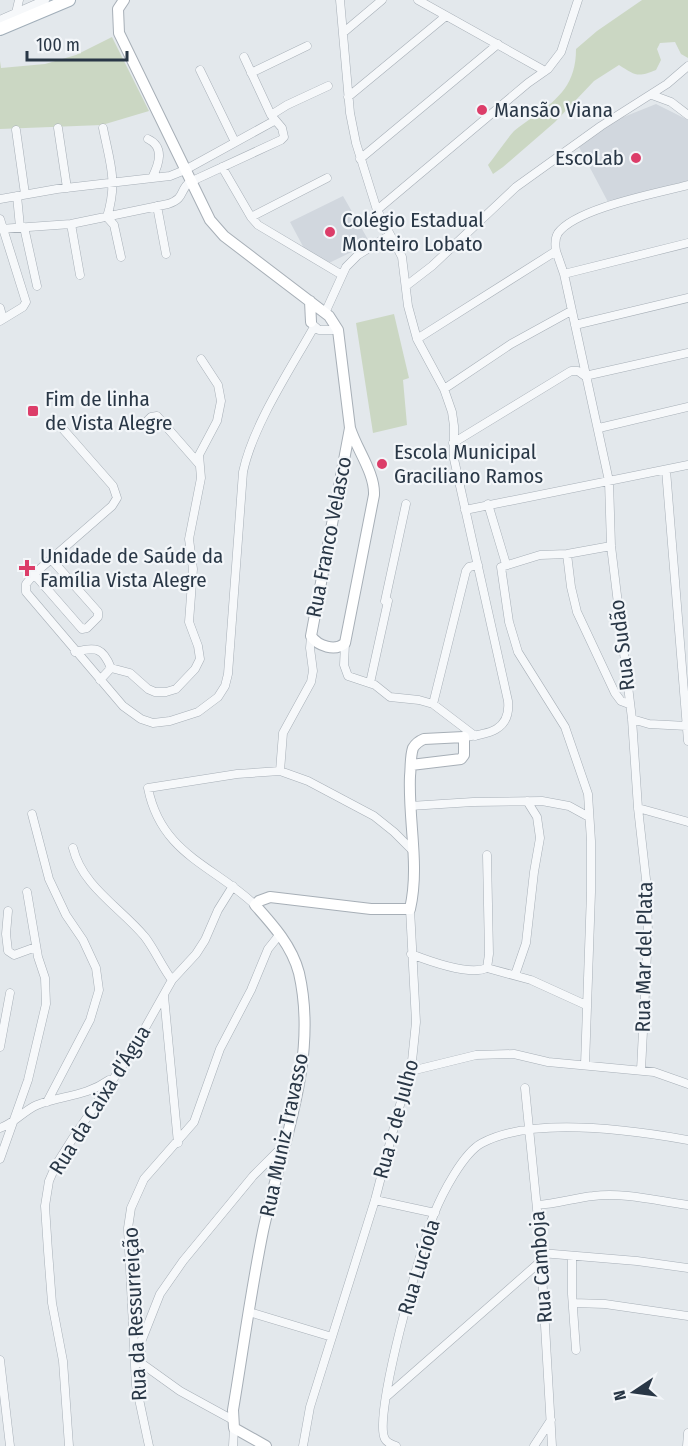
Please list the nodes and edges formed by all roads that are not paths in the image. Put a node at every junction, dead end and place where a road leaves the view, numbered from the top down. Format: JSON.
{"nodes":[{"id":1,"x":19,"y":0,"type":"edge"},
{"id":2,"x":45,"y":0,"type":"edge"},
{"id":3,"x":69,"y":0,"type":"edge"},
{"id":4,"x":124,"y":0,"type":"edge"},
{"id":5,"x":340,"y":0,"type":"edge"},
{"id":6,"x":382,"y":0,"type":"edge"},
{"id":7,"x":418,"y":0,"type":"edge"},
{"id":8,"x":578,"y":0,"type":"edge"},
{"id":9,"x":16,"y":12,"type":"junction"},
{"id":10,"x":446,"y":15,"type":"junction"},
{"id":11,"x":0,"y":20,"type":"edge"},
{"id":12,"x":0,"y":29,"type":"edge"},
{"id":13,"x":344,"y":32,"type":"junction"},
{"id":14,"x":498,"y":44,"type":"junction"},
{"id":15,"x":307,"y":46,"type":"dead end"},
{"id":16,"x":244,"y":57,"type":"dead end"},
{"id":17,"x":688,"y":66,"type":"edge"},
{"id":18,"x":200,"y":70,"type":"dead end"},
{"id":19,"x":545,"y":72,"type":"junction"},
{"id":20,"x":251,"y":73,"type":"junction"},
{"id":21,"x":328,"y":86,"type":"dead end"},
{"id":22,"x":652,"y":95,"type":"junction"},
{"id":23,"x":348,"y":97,"type":"junction"},
{"id":24,"x":688,"y":114,"type":"edge"},
{"id":25,"x":273,"y":118,"type":"junction"},
{"id":26,"x":58,"y":128,"type":"dead end"},
{"id":27,"x":103,"y":128,"type":"dead end"},
{"id":28,"x":16,"y":129,"type":"dead end"},
{"id":29,"x":148,"y":139,"type":"dead end"},
{"id":30,"x":235,"y":142,"type":"junction"},
{"id":31,"x":360,"y":159,"type":"junction"},
{"id":32,"x":222,"y":167,"type":"junction"},
{"id":33,"x":185,"y":170,"type":"junction"},
{"id":34,"x":152,"y":178,"type":"junction"},
{"id":35,"x":327,"y":178,"type":"dead end"},
{"id":36,"x":191,"y":182,"type":"junction"},
{"id":37,"x":114,"y":183,"type":"junction"},
{"id":38,"x":688,"y":185,"type":"edge"},
{"id":39,"x":67,"y":188,"type":"junction"},
{"id":40,"x":21,"y":195,"type":"junction"},
{"id":41,"x":0,"y":200,"type":"edge"},
{"id":42,"x":157,"y":206,"type":"junction"},
{"id":43,"x":377,"y":210,"type":"junction"},
{"id":44,"x":107,"y":217,"type":"junction"},
{"id":45,"x":251,"y":217,"type":"junction"},
{"id":46,"x":0,"y":219,"type":"edge"},
{"id":47,"x":71,"y":224,"type":"junction"},
{"id":48,"x":22,"y":227,"type":"junction"},
{"id":49,"x":1,"y":228,"type":"edge"},
{"id":50,"x":390,"y":235,"type":"junction"},
{"id":51,"x":688,"y":243,"type":"edge"},
{"id":52,"x":556,"y":251,"type":"junction"},
{"id":53,"x":166,"y":254,"type":"dead end"},
{"id":54,"x":121,"y":257,"type":"dead end"},
{"id":55,"x":564,"y":274,"type":"junction"},
{"id":56,"x":80,"y":275,"type":"dead end"},
{"id":57,"x":342,"y":275,"type":"junction"},
{"id":58,"x":37,"y":286,"type":"dead end"},
{"id":59,"x":405,"y":286,"type":"junction"},
{"id":60,"x":688,"y":298,"type":"edge"},
{"id":61,"x":310,"y":301,"type":"junction"},
{"id":62,"x":0,"y":308,"type":"edge"},
{"id":63,"x":571,"y":311,"type":"junction"},
{"id":64,"x":325,"y":313,"type":"junction"},
{"id":65,"x":2,"y":320,"type":"edge"},
{"id":66,"x":312,"y":324,"type":"junction"},
{"id":67,"x":575,"y":325,"type":"junction"},
{"id":68,"x":324,"y":329,"type":"junction"},
{"id":69,"x":338,"y":330,"type":"junction"},
{"id":70,"x":417,"y":339,"type":"junction"},
{"id":71,"x":688,"y":353,"type":"edge"},
{"id":72,"x":201,"y":359,"type":"dead end"},
{"id":73,"x":585,"y":376,"type":"junction"},
{"id":74,"x":444,"y":389,"type":"junction"},
{"id":75,"x":688,"y":407,"type":"edge"},
{"id":76,"x":145,"y":423,"type":"dead end"},
{"id":77,"x":350,"y":428,"type":"junction"},
{"id":78,"x":63,"y":429,"type":"dead end"},
{"id":79,"x":599,"y":429,"type":"junction"},
{"id":80,"x":453,"y":444,"type":"junction"},
{"id":81,"x":199,"y":464,"type":"junction"},
{"id":82,"x":688,"y":465,"type":"edge"},
{"id":83,"x":666,"y":470,"type":"junction"},
{"id":84,"x":609,"y":481,"type":"junction"},
{"id":85,"x":406,"y":504,"type":"dead end"},
{"id":86,"x":488,"y":504,"type":"junction"},
{"id":87,"x":465,"y":510,"type":"junction"},
{"id":88,"x":611,"y":546,"type":"junction"},
{"id":89,"x":567,"y":554,"type":"junction"},
{"id":90,"x":51,"y":559,"type":"junction"},
{"id":91,"x":478,"y":565,"type":"junction"},
{"id":92,"x":503,"y":567,"type":"junction"},
{"id":93,"x":34,"y":574,"type":"junction"},
{"id":94,"x":311,"y":636,"type":"junction"},
{"id":95,"x":345,"y":643,"type":"junction"},
{"id":96,"x":75,"y":652,"type":"junction"},
{"id":97,"x":111,"y":668,"type":"junction"},
{"id":98,"x":100,"y":680,"type":"junction"},
{"id":99,"x":370,"y":683,"type":"junction"},
{"id":100,"x":685,"y":686,"type":"edge"},
{"id":101,"x":434,"y":704,"type":"junction"},
{"id":102,"x":629,"y":704,"type":"junction"},
{"id":103,"x":632,"y":719,"type":"junction"},
{"id":104,"x":687,"y":726,"type":"edge"},
{"id":105,"x":469,"y":736,"type":"junction"},
{"id":106,"x":688,"y":741,"type":"edge"},
{"id":107,"x":411,"y":765,"type":"junction"},
{"id":108,"x":280,"y":771,"type":"junction"},
{"id":109,"x":527,"y":801,"type":"junction"},
{"id":110,"x":410,"y":806,"type":"junction"},
{"id":111,"x":638,"y":808,"type":"junction"},
{"id":112,"x":32,"y":813,"type":"dead end"},
{"id":113,"x":589,"y":817,"type":"junction"},
{"id":114,"x":688,"y":822,"type":"edge"},
{"id":115,"x":73,"y":848,"type":"dead end"},
{"id":116,"x":412,"y":850,"type":"junction"},
{"id":117,"x":487,"y":855,"type":"dead end"},
{"id":118,"x":233,"y":886,"type":"junction"},
{"id":119,"x":27,"y":892,"type":"dead end"},
{"id":120,"x":255,"y":905,"type":"junction"},
{"id":121,"x":410,"y":909,"type":"junction"},
{"id":122,"x":8,"y":911,"type":"dead end"},
{"id":123,"x":280,"y":934,"type":"junction"},
{"id":124,"x":36,"y":947,"type":"junction"},
{"id":125,"x":411,"y":954,"type":"junction"},
{"id":126,"x":488,"y":966,"type":"junction"},
{"id":127,"x":515,"y":975,"type":"junction"},
{"id":128,"x":172,"y":980,"type":"junction"},
{"id":129,"x":10,"y":993,"type":"dead end"},
{"id":130,"x":164,"y":996,"type":"junction"},
{"id":131,"x":586,"y":1005,"type":"junction"},
{"id":132,"x":0,"y":1047,"type":"edge"},
{"id":133,"x":585,"y":1065,"type":"junction"},
{"id":134,"x":641,"y":1070,"type":"junction"},
{"id":135,"x":411,"y":1071,"type":"junction"},
{"id":136,"x":116,"y":1075,"type":"junction"},
{"id":137,"x":688,"y":1084,"type":"edge"},
{"id":138,"x":525,"y":1088,"type":"dead end"},
{"id":139,"x":47,"y":1102,"type":"junction"},
{"id":140,"x":15,"y":1121,"type":"junction"},
{"id":141,"x":0,"y":1128,"type":"edge"},
{"id":142,"x":529,"y":1128,"type":"junction"},
{"id":143,"x":688,"y":1140,"type":"edge"},
{"id":144,"x":178,"y":1143,"type":"junction"},
{"id":145,"x":284,"y":1145,"type":"junction"},
{"id":146,"x":0,"y":1160,"type":"edge"},
{"id":147,"x":375,"y":1200,"type":"junction"},
{"id":148,"x":537,"y":1205,"type":"junction"},
{"id":149,"x":688,"y":1205,"type":"edge"},
{"id":150,"x":435,"y":1213,"type":"junction"},
{"id":151,"x":572,"y":1256,"type":"junction"},
{"id":152,"x":541,"y":1257,"type":"junction"},
{"id":153,"x":688,"y":1268,"type":"edge"},
{"id":154,"x":573,"y":1304,"type":"junction"},
{"id":155,"x":249,"y":1312,"type":"junction"},
{"id":156,"x":688,"y":1316,"type":"edge"},
{"id":157,"x":332,"y":1337,"type":"junction"},
{"id":158,"x":141,"y":1342,"type":"junction"},
{"id":159,"x":576,"y":1350,"type":"dead end"},
{"id":160,"x":134,"y":1351,"type":"junction"},
{"id":161,"x":0,"y":1360,"type":"edge"},
{"id":162,"x":386,"y":1397,"type":"junction"},
{"id":163,"x":0,"y":1420,"type":"edge"},
{"id":164,"x":551,"y":1420,"type":"junction"},
{"id":165,"x":234,"y":1424,"type":"junction"},
{"id":166,"x":8,"y":1426,"type":"junction"},
{"id":167,"x":688,"y":1433,"type":"edge"},
{"id":168,"x":10,"y":1446,"type":"edge"},
{"id":169,"x":69,"y":1446,"type":"edge"},
{"id":170,"x":149,"y":1446,"type":"edge"},
{"id":171,"x":233,"y":1446,"type":"edge"},
{"id":172,"x":266,"y":1446,"type":"edge"},
{"id":173,"x":303,"y":1446,"type":"edge"},
{"id":174,"x":396,"y":1446,"type":"edge"},
{"id":175,"x":534,"y":1446,"type":"edge"},
{"id":176,"x":552,"y":1446,"type":"edge"},
{"id":177,"x":687,"y":1446,"type":"edge"}],
"edges":[{"from":1,"to":9,"type":"street"},
{"from":2,"to":9,"type":"street"},
{"from":3,"to":12,"type":"main road"},
{"from":4,"to":33,"type":"street"},
{"from":5,"to":13,"type":"street"},
{"from":6,"to":13,"type":"street"},
{"from":7,"to":10,"type":"street"},
{"from":8,"to":19,"type":"street"},
{"from":9,"to":11,"type":"street"},
{"from":10,"to":14,"type":"street"},
{"from":10,"to":23,"type":"street"},
{"from":13,"to":23,"type":"street"},
{"from":14,"to":19,"type":"street"},
{"from":14,"to":31,"type":"street"},
{"from":15,"to":20,"type":"street"},
{"from":16,"to":20,"type":"street"},
{"from":17,"to":22,"type":"street"},
{"from":18,"to":30,"type":"street"},
{"from":19,"to":43,"type":"street"},
{"from":20,"to":25,"type":"street"},
{"from":21,"to":25,"type":"street"},
{"from":22,"to":24,"type":"street"},
{"from":22,"to":59,"type":"street"},
{"from":23,"to":31,"type":"street"},
{"from":25,"to":30,"type":"street"},
{"from":25,"to":32,"type":"street"},
{"from":26,"to":39,"type":"street"},
{"from":27,"to":37,"type":"street"},
{"from":28,"to":40,"type":"street"},
{"from":29,"to":34,"type":"street"},
{"from":30,"to":33,"type":"street"},
{"from":31,"to":43,"type":"street"},
{"from":32,"to":36,"type":"street"},
{"from":32,"to":45,"type":"street"},
{"from":33,"to":34,"type":"street"},
{"from":33,"to":36,"type":"street"},
{"from":34,"to":37,"type":"street"},
{"from":35,"to":45,"type":"street"},
{"from":36,"to":42,"type":"street"},
{"from":36,"to":61,"type":"street"},
{"from":37,"to":39,"type":"street"},
{"from":37,"to":44,"type":"street"},
{"from":38,"to":52,"type":"street"},
{"from":39,"to":40,"type":"street"},
{"from":40,"to":41,"type":"street"},
{"from":40,"to":48,"type":"street"},
{"from":42,"to":44,"type":"street"},
{"from":42,"to":53,"type":"street"},
{"from":43,"to":50,"type":"street"},
{"from":44,"to":47,"type":"street"},
{"from":44,"to":54,"type":"street"},
{"from":45,"to":57,"type":"street"},
{"from":46,"to":49,"type":"street"},
{"from":47,"to":48,"type":"street"},
{"from":47,"to":56,"type":"street"},
{"from":48,"to":49,"type":"street"},
{"from":48,"to":58,"type":"street"},
{"from":49,"to":65,"type":"street"},
{"from":50,"to":57,"type":"street"},
{"from":50,"to":59,"type":"street"},
{"from":51,"to":55,"type":"street"},
{"from":52,"to":55,"type":"street","name":"Rua Sudão"},
{"from":52,"to":70,"type":"street"},
{"from":55,"to":63,"type":"street","name":"Rua Sudão"},
{"from":57,"to":64,"type":"street"},
{"from":59,"to":70,"type":"street"},
{"from":60,"to":67,"type":"street"},
{"from":61,"to":64,"type":"street"},
{"from":61,"to":66,"type":"street"},
{"from":62,"to":65,"type":"street"},
{"from":63,"to":67,"type":"street","name":"Rua Sudão"},
{"from":63,"to":74,"type":"street"},
{"from":64,"to":66,"type":"street"},
{"from":64,"to":68,"type":"street"},
{"from":64,"to":69,"type":"street"},
{"from":66,"to":68,"type":"street"},
{"from":66,"to":98,"type":"street"},
{"from":67,"to":73,"type":"street","name":"Rua Sudão"},
{"from":68,"to":69,"type":"street"},
{"from":69,"to":77,"type":"street","name":"Rua Franco Velasco"},
{"from":70,"to":74,"type":"street"},
{"from":71,"to":73,"type":"street"},
{"from":72,"to":81,"type":"street"},
{"from":73,"to":79,"type":"street","name":"Rua Sudão"},
{"from":73,"to":80,"type":"street"},
{"from":74,"to":80,"type":"street"},
{"from":75,"to":79,"type":"street"},
{"from":76,"to":81,"type":"street"},
{"from":77,"to":94,"type":"street","name":"Rua Franco Velasco"},
{"from":77,"to":95,"type":"street","name":"Rua Franco Velasco"},
{"from":78,"to":90,"type":"street"},
{"from":79,"to":84,"type":"street","name":"Rua Sudão"},
{"from":80,"to":87,"type":"street"},
{"from":81,"to":97,"type":"street"},
{"from":82,"to":83,"type":"street"},
{"from":83,"to":84,"type":"street"},
{"from":83,"to":100,"type":"street"},
{"from":84,"to":86,"type":"street"},
{"from":84,"to":88,"type":"street","name":"Rua Sudão"},
{"from":85,"to":99,"type":"street"},
{"from":86,"to":87,"type":"street"},
{"from":86,"to":92,"type":"street"},
{"from":87,"to":91,"type":"street"},
{"from":88,"to":89,"type":"street"},
{"from":88,"to":102,"type":"street","name":"Rua Sudão"},
{"from":89,"to":92,"type":"street"},
{"from":89,"to":102,"type":"street"},
{"from":90,"to":93,"type":"street"},
{"from":90,"to":93,"type":"street"},
{"from":91,"to":101,"type":"street"},
{"from":91,"to":105,"type":"street"},
{"from":92,"to":113,"type":"street"},
{"from":93,"to":96,"type":"street"},
{"from":94,"to":95,"type":"street","name":"Rua Franco Velasco"},
{"from":94,"to":108,"type":"street"},
{"from":95,"to":99,"type":"street"},
{"from":96,"to":97,"type":"street"},
{"from":96,"to":98,"type":"street"},
{"from":97,"to":98,"type":"street"},
{"from":99,"to":101,"type":"street"},
{"from":100,"to":104,"type":"street"},
{"from":101,"to":105,"type":"street"},
{"from":102,"to":103,"type":"street","name":"Rua Sudão"},
{"from":103,"to":104,"type":"street"},
{"from":103,"to":111,"type":"street","name":"Rua Sudão"},
{"from":104,"to":106,"type":"street"},
{"from":105,"to":107,"type":"street"},
{"from":105,"to":107,"type":"street","name":"Rua 2 de Julho"},
{"from":107,"to":110,"type":"street","name":"Rua 2 de Julho"},
{"from":108,"to":116,"type":"street"},
{"from":108,"to":118,"type":"street","name":"Rua Muniz Travasso"},
{"from":109,"to":110,"type":"street"},
{"from":109,"to":113,"type":"street"},
{"from":109,"to":127,"type":"street"},
{"from":110,"to":116,"type":"street","name":"Rua 2 de Julho"},
{"from":111,"to":114,"type":"street"},
{"from":111,"to":134,"type":"street","name":"Rua Mar del Plata"},
{"from":112,"to":139,"type":"street"},
{"from":113,"to":131,"type":"street"},
{"from":115,"to":128,"type":"street"},
{"from":116,"to":121,"type":"street","name":"Rua 2 de Julho"},
{"from":117,"to":126,"type":"street"},
{"from":118,"to":120,"type":"street","name":"Rua Muniz Travasso"},
{"from":118,"to":128,"type":"street","name":"Rua da Caixa d'Água"},
{"from":119,"to":124,"type":"street"},
{"from":120,"to":121,"type":"street"},
{"from":120,"to":123,"type":"street","name":"Rua Muniz Travasso"},
{"from":121,"to":125,"type":"street","name":"Rua 2 de Julho"},
{"from":122,"to":124,"type":"street"},
{"from":123,"to":144,"type":"street","name":"Rua da Ressurreição"},
{"from":123,"to":145,"type":"street","name":"Rua Muniz Travasso"},
{"from":124,"to":140,"type":"street"},
{"from":125,"to":126,"type":"street"},
{"from":125,"to":135,"type":"street","name":"Rua 2 de Julho"},
{"from":126,"to":127,"type":"street"},
{"from":127,"to":131,"type":"street"},
{"from":128,"to":130,"type":"street","name":"Rua da Caixa d'Água"},
{"from":129,"to":132,"type":"street"},
{"from":130,"to":136,"type":"street","name":"Rua da Caixa d'Água"},
{"from":130,"to":144,"type":"street"},
{"from":131,"to":133,"type":"street"},
{"from":133,"to":134,"type":"street"},
{"from":133,"to":135,"type":"street"},
{"from":134,"to":137,"type":"street"},
{"from":135,"to":147,"type":"street","name":"Rua 2 de Julho"},
{"from":136,"to":139,"type":"street"},
{"from":136,"to":169,"type":"street","name":"Rua da Caixa d'Água"},
{"from":138,"to":142,"type":"street","name":"Rua Camboja"},
{"from":139,"to":140,"type":"street"},
{"from":140,"to":141,"type":"street"},
{"from":140,"to":146,"type":"street"},
{"from":142,"to":143,"type":"street","name":"Rua Lucíola"},
{"from":142,"to":148,"type":"street","name":"Rua Camboja"},
{"from":142,"to":150,"type":"street","name":"Rua Lucíola"},
{"from":144,"to":160,"type":"street","name":"Rua da Ressurreição"},
{"from":145,"to":155,"type":"street","name":"Rua Muniz Travasso"},
{"from":145,"to":158,"type":"street"},
{"from":147,"to":150,"type":"street"},
{"from":147,"to":157,"type":"street","name":"Rua 2 de Julho"},
{"from":148,"to":149,"type":"street"},
{"from":148,"to":152,"type":"street","name":"Rua Camboja"},
{"from":150,"to":162,"type":"street","name":"Rua Lucíola"},
{"from":151,"to":152,"type":"street"},
{"from":151,"to":153,"type":"street"},
{"from":151,"to":154,"type":"street"},
{"from":152,"to":162,"type":"street"},
{"from":152,"to":164,"type":"street","name":"Rua Camboja"},
{"from":154,"to":156,"type":"street"},
{"from":154,"to":159,"type":"street"},
{"from":155,"to":157,"type":"street"},
{"from":155,"to":165,"type":"street","name":"Rua Muniz Travasso"},
{"from":157,"to":173,"type":"street","name":"Rua 2 de Julho"},
{"from":158,"to":160,"type":"street"},
{"from":158,"to":165,"type":"street"},
{"from":160,"to":170,"type":"street","name":"Rua da Ressurreição"},
{"from":161,"to":166,"type":"street"},
{"from":162,"to":174,"type":"street","name":"Rua Lucíola"},
{"from":163,"to":166,"type":"street"},
{"from":164,"to":175,"type":"street"},
{"from":164,"to":176,"type":"street","name":"Rua Camboja"},
{"from":165,"to":171,"type":"street","name":"Rua Muniz Travasso"},
{"from":165,"to":172,"type":"street"},
{"from":166,"to":168,"type":"street"},
{"from":167,"to":177,"type":"street"}]}
